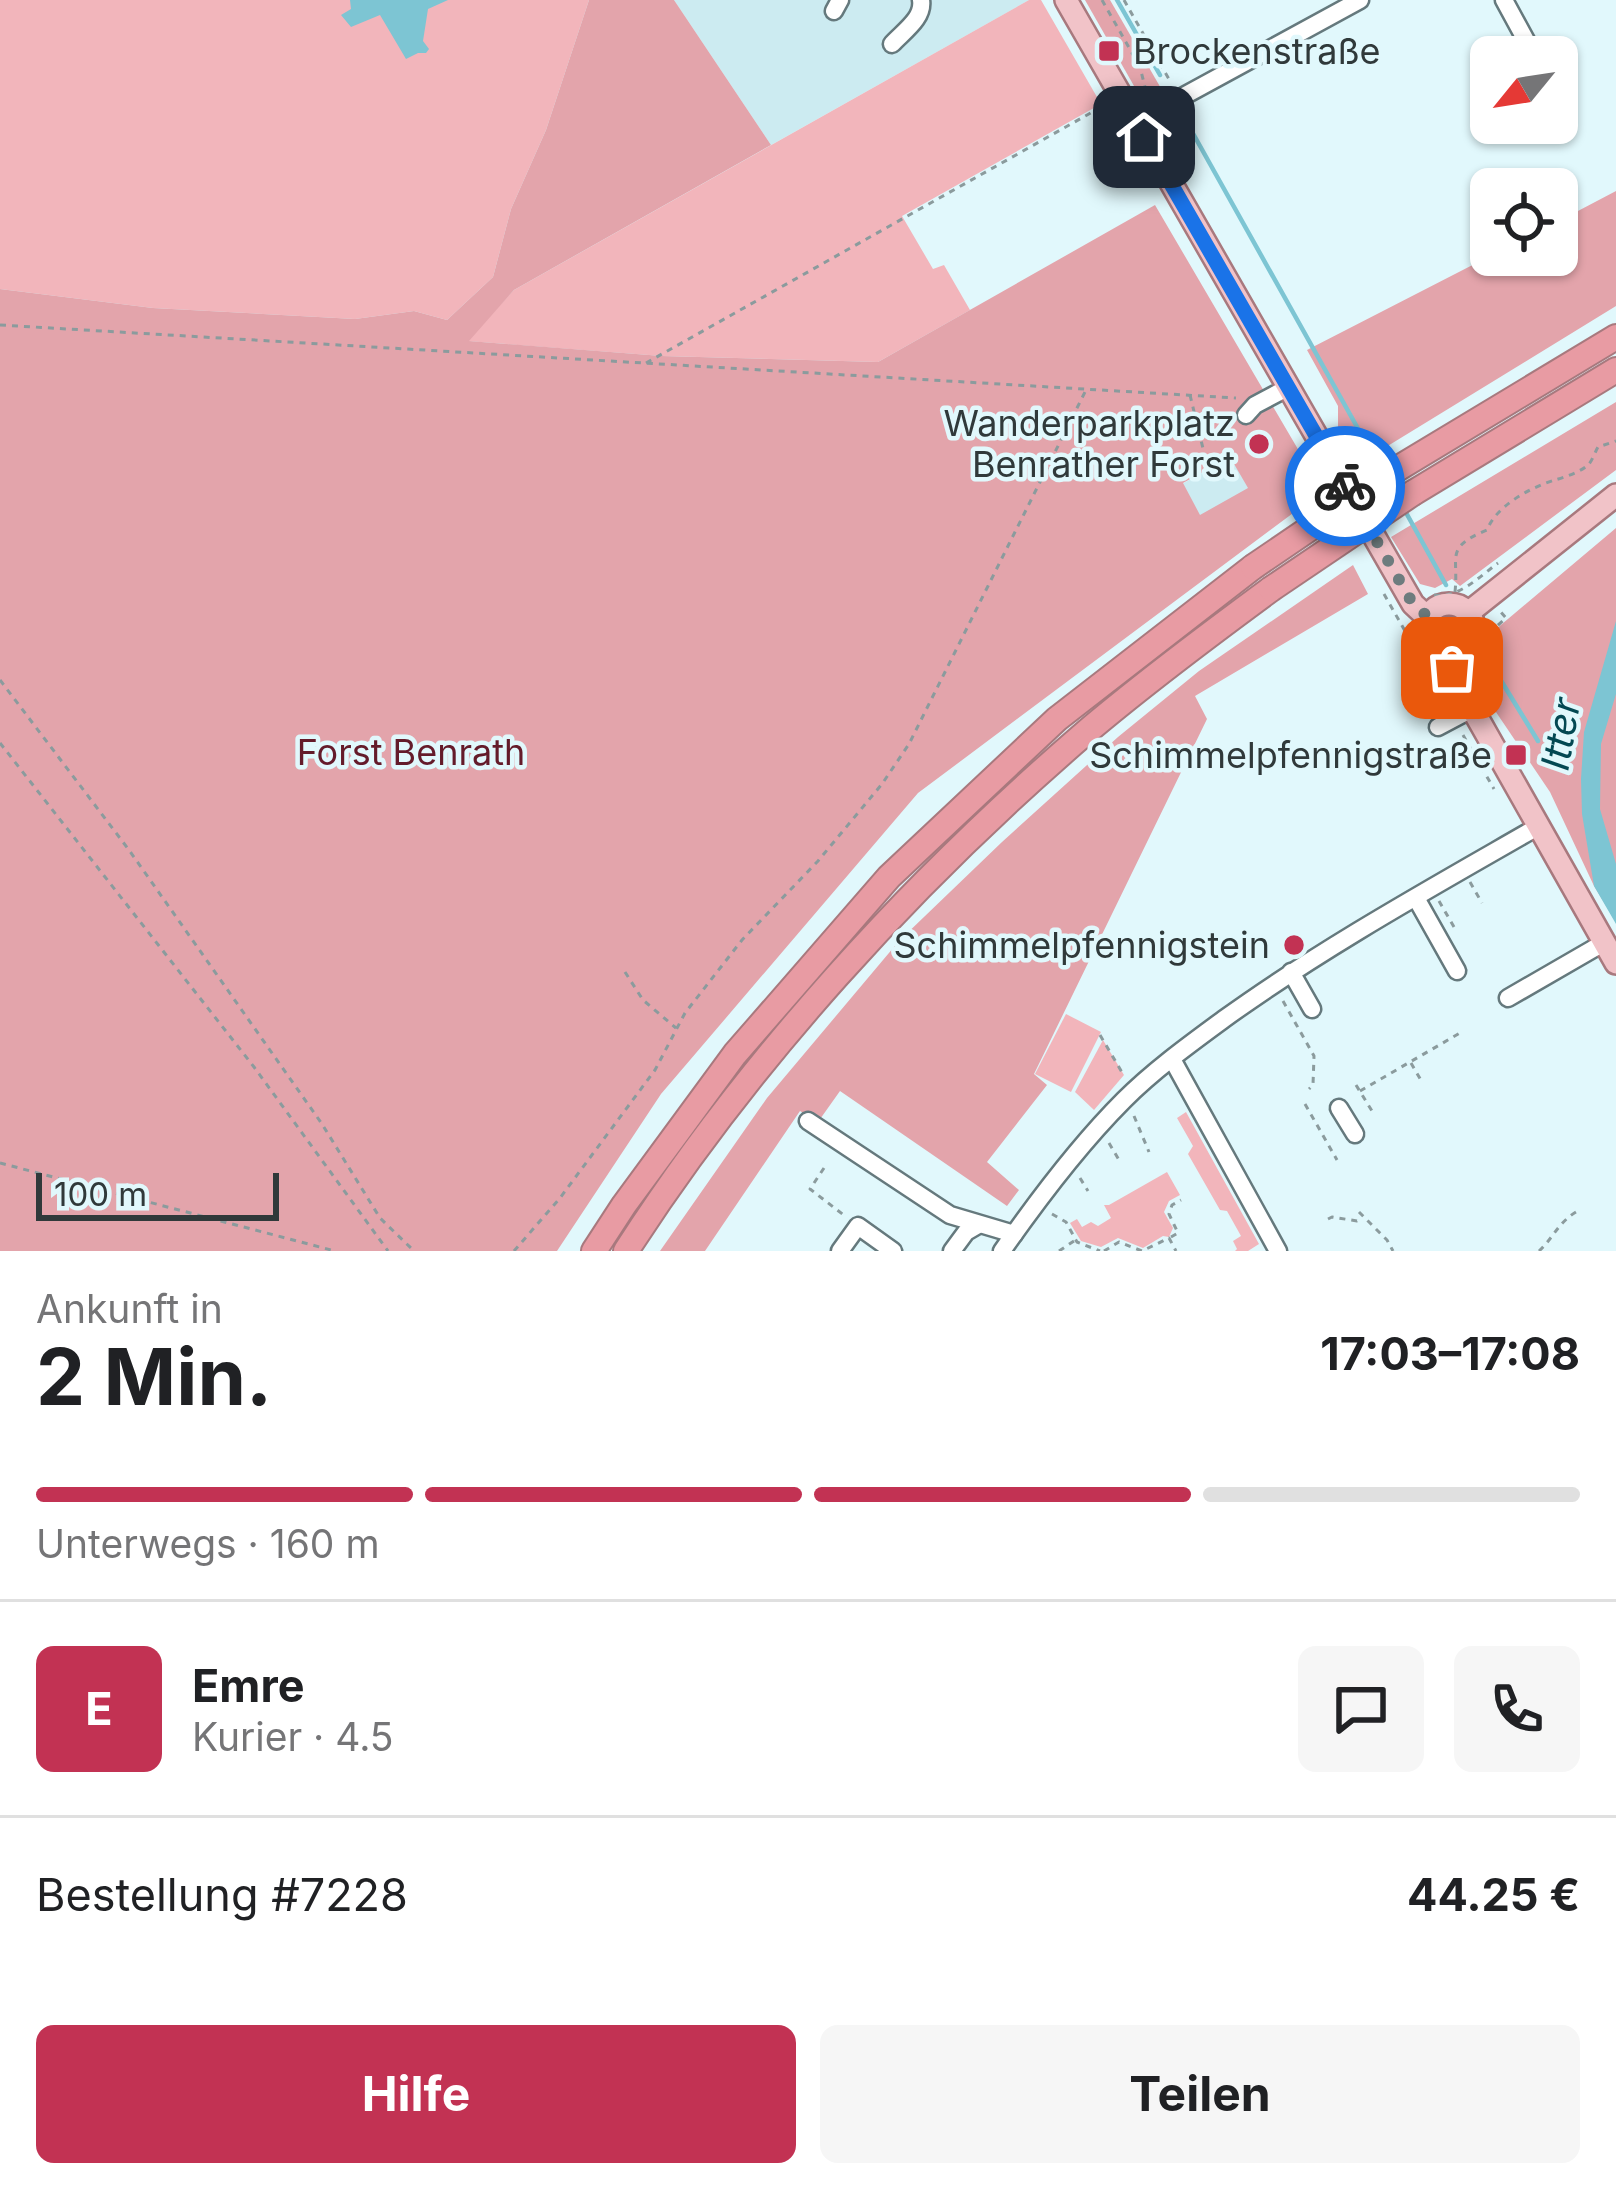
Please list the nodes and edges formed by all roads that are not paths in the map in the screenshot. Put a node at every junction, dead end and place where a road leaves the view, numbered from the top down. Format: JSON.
{"nodes":[{"id":1,"x":921,"y":0,"type":"edge"},
{"id":2,"x":1066,"y":0,"type":"edge"},
{"id":3,"x":1360,"y":0,"type":"edge"},
{"id":4,"x":1504,"y":0,"type":"edge"},
{"id":5,"x":1523,"y":36,"type":"edge"},
{"id":6,"x":892,"y":44,"type":"dead end"},
{"id":7,"x":1143,"y":118,"type":"junction"},
{"id":8,"x":1616,"y":337,"type":"edge"},
{"id":9,"x":1616,"y":370,"type":"edge"},
{"id":10,"x":1289,"y":387,"type":"junction"},
{"id":11,"x":1250,"y":410,"type":"road end"},
{"id":12,"x":1616,"y":495,"type":"edge"},
{"id":13,"x":1468,"y":613,"type":"junction"},
{"id":14,"x":1427,"y":616,"type":"junction"},
{"id":15,"x":1460,"y":654,"type":"junction"},
{"id":16,"x":1472,"y":709,"type":"junction"},
{"id":17,"x":1438,"y":728,"type":"dead end"},
{"id":18,"x":1539,"y":826,"type":"junction"},
{"id":19,"x":1424,"y":893,"type":"junction"},
{"id":20,"x":1613,"y":957,"type":"edge"},
{"id":21,"x":1457,"y":971,"type":"dead end"},
{"id":22,"x":1291,"y":972,"type":"junction"},
{"id":23,"x":1508,"y":998,"type":"dead end"},
{"id":24,"x":1312,"y":1009,"type":"dead end"},
{"id":25,"x":1172,"y":1059,"type":"junction"},
{"id":26,"x":1340,"y":1108,"type":"dead end"},
{"id":27,"x":808,"y":1121,"type":"dead end"},
{"id":28,"x":1354,"y":1134,"type":"dead end"},
{"id":29,"x":978,"y":1225,"type":"junction"},
{"id":30,"x":1014,"y":1234,"type":"junction"},
{"id":31,"x":595,"y":1251,"type":"edge"},
{"id":32,"x":626,"y":1251,"type":"edge"},
{"id":33,"x":841,"y":1251,"type":"edge"},
{"id":34,"x":893,"y":1251,"type":"edge"},
{"id":35,"x":952,"y":1251,"type":"edge"},
{"id":36,"x":1003,"y":1251,"type":"edge"},
{"id":37,"x":1278,"y":1251,"type":"edge"}],
"edges":[{"from":1,"to":6,"type":"street"},
{"from":2,"to":7,"type":"main road"},
{"from":3,"to":7,"type":"street"},
{"from":4,"to":5,"type":"street"},
{"from":7,"to":10,"type":"main road"},
{"from":8,"to":31,"type":"highway","bridge":true},
{"from":9,"to":32,"type":"highway","bridge":true},
{"from":10,"to":11,"type":"street"},
{"from":10,"to":14,"type":"main road"},
{"from":12,"to":13,"type":"main road"},
{"from":13,"to":14,"type":"main road"},
{"from":13,"to":15,"type":"main road"},
{"from":14,"to":15,"type":"main road"},
{"from":15,"to":16,"type":"main road"},
{"from":16,"to":17,"type":"street"},
{"from":16,"to":18,"type":"main road"},
{"from":18,"to":19,"type":"street"},
{"from":18,"to":20,"type":"main road"},
{"from":19,"to":21,"type":"street"},
{"from":19,"to":22,"type":"street"},
{"from":20,"to":23,"type":"street"},
{"from":22,"to":24,"type":"street"},
{"from":22,"to":25,"type":"street"},
{"from":25,"to":30,"type":"street"},
{"from":25,"to":37,"type":"street"},
{"from":26,"to":28,"type":"street"},
{"from":27,"to":29,"type":"street"},
{"from":29,"to":30,"type":"street"},
{"from":29,"to":35,"type":"street"},
{"from":30,"to":36,"type":"street"},
{"from":33,"to":34,"type":"street"}]}
